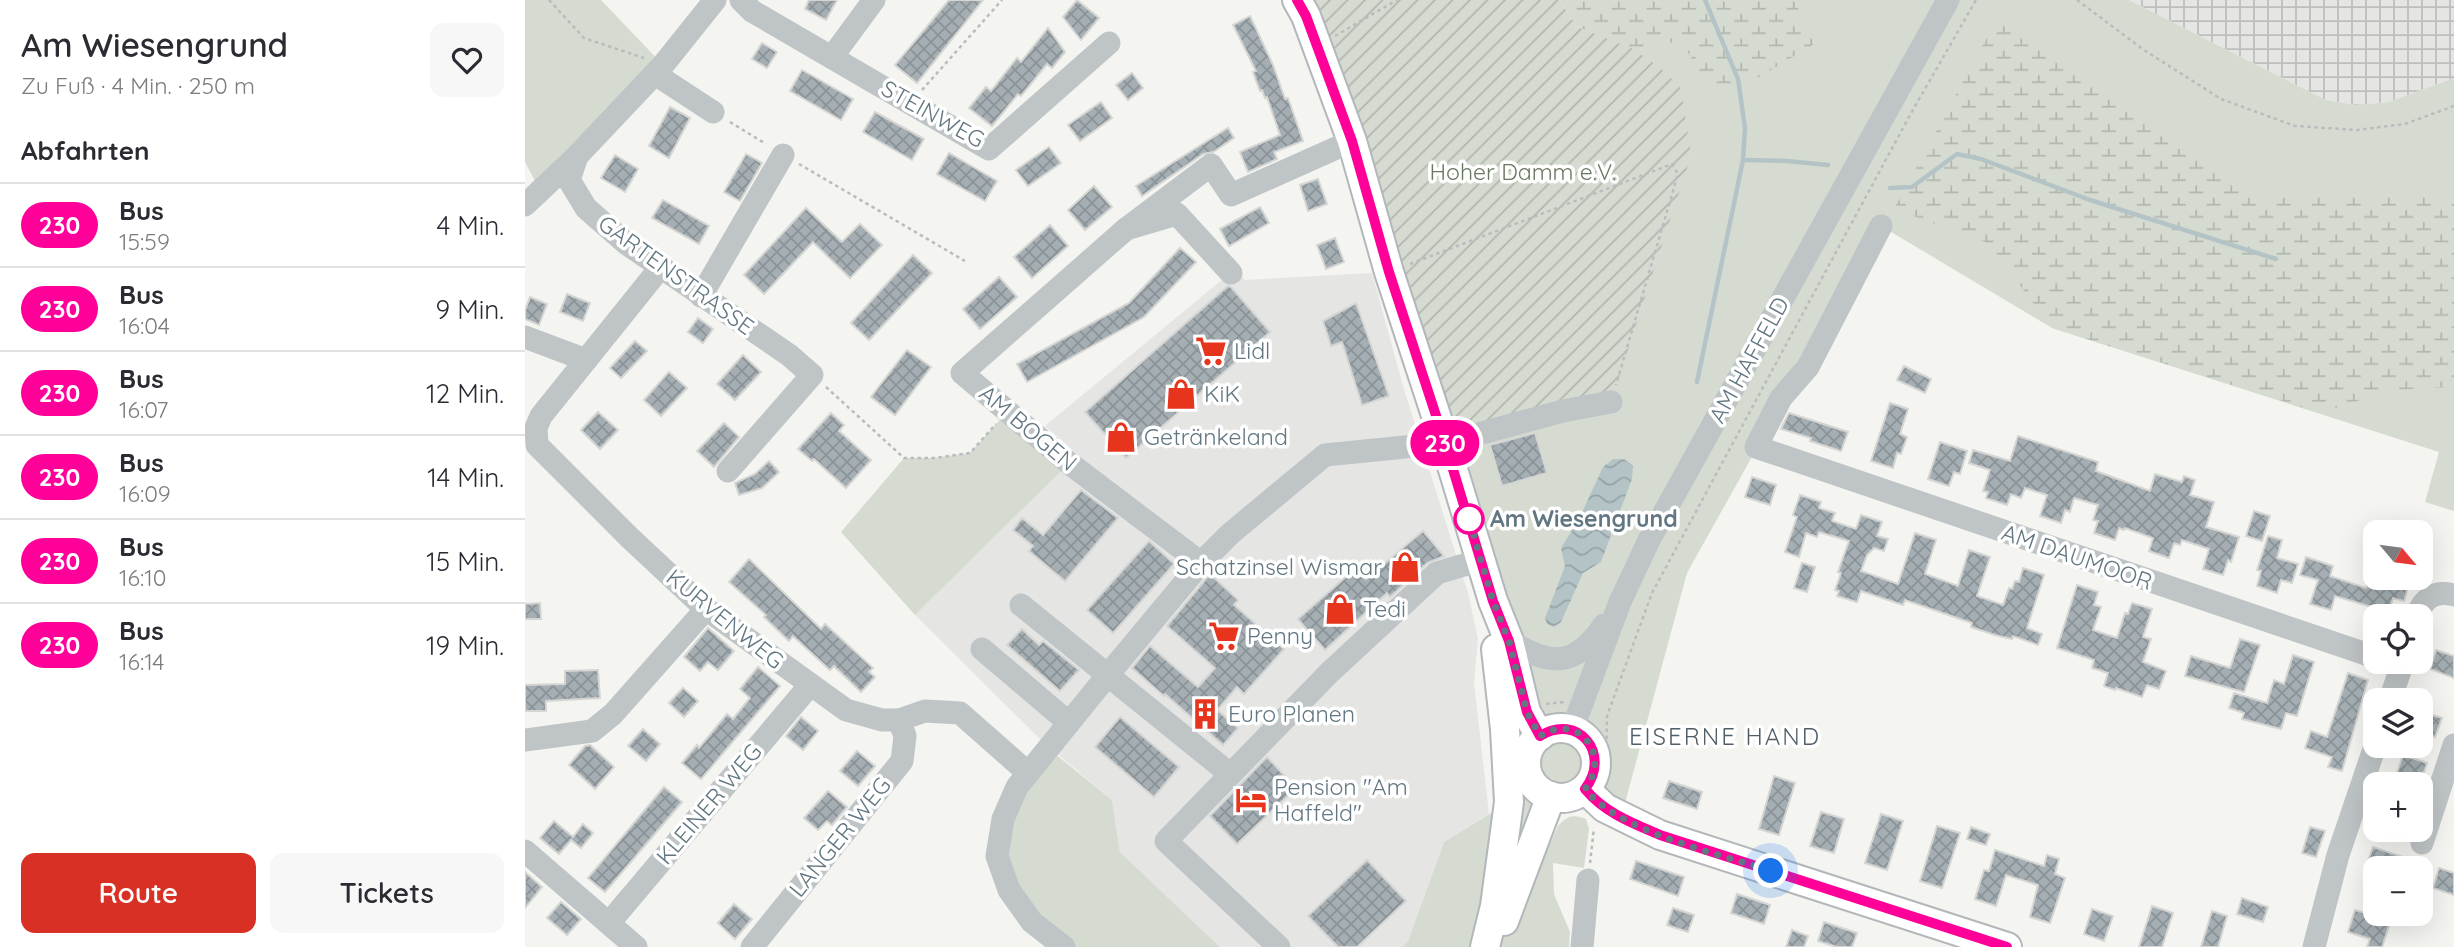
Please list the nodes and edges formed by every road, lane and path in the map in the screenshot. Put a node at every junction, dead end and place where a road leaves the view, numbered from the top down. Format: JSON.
{"nodes":[{"id":1,"x":549,"y":0,"type":"edge"},
{"id":2,"x":715,"y":0,"type":"edge"},
{"id":3,"x":741,"y":0,"type":"edge"},
{"id":4,"x":874,"y":0,"type":"edge"},
{"id":5,"x":1002,"y":0,"type":"edge"},
{"id":6,"x":1297,"y":0,"type":"edge"},
{"id":7,"x":1397,"y":0,"type":"edge"},
{"id":8,"x":1948,"y":0,"type":"edge"},
{"id":9,"x":1976,"y":0,"type":"edge"},
{"id":10,"x":2077,"y":0,"type":"edge"},
{"id":11,"x":1335,"y":36,"type":"dead end"},
{"id":12,"x":1109,"y":43,"type":"dead end"},
{"id":13,"x":831,"y":57,"type":"junction"},
{"id":14,"x":659,"y":70,"type":"junction"},
{"id":15,"x":911,"y":103,"type":"junction"},
{"id":16,"x":2454,"y":106,"type":"edge"},
{"id":17,"x":713,"y":111,"type":"joint"},
{"id":18,"x":1352,"y":141,"type":"junction"},
{"id":19,"x":783,"y":155,"type":"junction"},
{"id":20,"x":577,"y":156,"type":"junction"},
{"id":21,"x":525,"y":205,"type":"edge"},
{"id":22,"x":1881,"y":226,"type":"dead end"},
{"id":23,"x":1126,"y":229,"type":"junction"},
{"id":24,"x":965,"y":261,"type":"dead end"},
{"id":25,"x":660,"y":268,"type":"junction"},
{"id":26,"x":1231,"y":272,"type":"dead end"},
{"id":27,"x":1389,"y":272,"type":"junction"},
{"id":28,"x":701,"y":296,"type":"junction"},
{"id":29,"x":525,"y":338,"type":"edge"},
{"id":30,"x":586,"y":360,"type":"junction"},
{"id":31,"x":812,"y":375,"type":"junction"},
{"id":32,"x":1611,"y":402,"type":"joint"},
{"id":33,"x":1008,"y":411,"type":"junction"},
{"id":34,"x":1445,"y":443,"type":"junction"},
{"id":35,"x":529,"y":446,"type":"edge"},
{"id":36,"x":727,"y":471,"type":"dead end"},
{"id":37,"x":1481,"y":560,"type":"junction"},
{"id":38,"x":1201,"y":563,"type":"junction"},
{"id":39,"x":2454,"y":595,"type":"edge"},
{"id":40,"x":1493,"y":601,"type":"junction"},
{"id":41,"x":1620,"y":602,"type":"junction"},
{"id":42,"x":2423,"y":604,"type":"edge"},
{"id":43,"x":1021,"y":606,"type":"dead end"},
{"id":44,"x":706,"y":609,"type":"junction"},
{"id":45,"x":1509,"y":641,"type":"junction"},
{"id":46,"x":982,"y":649,"type":"dead end"},
{"id":47,"x":2363,"y":653,"type":"edge"},
{"id":48,"x":1107,"y":676,"type":"junction"},
{"id":49,"x":810,"y":685,"type":"junction"},
{"id":50,"x":1568,"y":701,"type":"dead end"},
{"id":51,"x":1546,"y":704,"type":"dead end"},
{"id":52,"x":899,"y":719,"type":"junction"},
{"id":53,"x":1069,"y":723,"type":"junction"},
{"id":54,"x":1572,"y":730,"type":"junction"},
{"id":55,"x":1540,"y":736,"type":"junction"},
{"id":56,"x":525,"y":740,"type":"edge"},
{"id":57,"x":2454,"y":745,"type":"edge"},
{"id":58,"x":2371,"y":758,"type":"edge"},
{"id":59,"x":1028,"y":774,"type":"junction"},
{"id":60,"x":1230,"y":774,"type":"junction"},
{"id":61,"x":1596,"y":787,"type":"junction"},
{"id":62,"x":1551,"y":796,"type":"junction"},
{"id":63,"x":1596,"y":816,"type":"dead end"},
{"id":64,"x":2422,"y":843,"type":"dead end"},
{"id":65,"x":525,"y":851,"type":"edge"},
{"id":66,"x":1588,"y":880,"type":"joint"},
{"id":67,"x":609,"y":923,"type":"junction"},
{"id":68,"x":636,"y":947,"type":"edge"},
{"id":69,"x":752,"y":947,"type":"edge"},
{"id":70,"x":1064,"y":947,"type":"edge"},
{"id":71,"x":1279,"y":947,"type":"edge"},
{"id":72,"x":1485,"y":947,"type":"edge"},
{"id":73,"x":1495,"y":947,"type":"edge"},
{"id":74,"x":1582,"y":947,"type":"edge"},
{"id":75,"x":2007,"y":947,"type":"edge"},
{"id":76,"x":2313,"y":947,"type":"edge"}],
"edges":[{"from":1,"to":14,"type":"path"},
{"from":2,"to":14,"type":"street"},
{"from":3,"to":13,"type":"street","name":"STEINWEG"},
{"from":4,"to":13,"type":"street"},
{"from":5,"to":15,"type":"path"},
{"from":6,"to":18,"type":"main road"},
{"from":7,"to":11,"type":"path"},
{"from":8,"to":41,"type":"street","name":"AM HAFFELD"},
{"from":9,"to":61,"type":"path"},
{"from":10,"to":16,"type":"path"},
{"from":12,"to":15,"type":"street","name":"STEINWEG"},
{"from":13,"to":15,"type":"street","name":"STEINWEG"},
{"from":14,"to":17,"type":"street"},
{"from":14,"to":20,"type":"street"},
{"from":17,"to":19,"type":"path"},
{"from":18,"to":23,"type":"street"},
{"from":18,"to":27,"type":"main road"},
{"from":19,"to":24,"type":"path"},
{"from":19,"to":28,"type":"street"},
{"from":20,"to":21,"type":"street"},
{"from":20,"to":25,"type":"street","name":"GARTENSTRASSE"},
{"from":22,"to":47,"type":"street","name":"AM DAUMOOR"},
{"from":23,"to":26,"type":"street"},
{"from":23,"to":33,"type":"street","name":"AM BOGEN"},
{"from":25,"to":28,"type":"street","name":"GARTENSTRASSE"},
{"from":25,"to":30,"type":"street","name":"KURVENWEG"},
{"from":27,"to":32,"type":"path"},
{"from":27,"to":34,"type":"main road"},
{"from":28,"to":31,"type":"street","name":"GARTENSTRASSE"},
{"from":29,"to":30,"type":"street"},
{"from":30,"to":35,"type":"street","name":"KURVENWEG"},
{"from":31,"to":33,"type":"path"},
{"from":31,"to":36,"type":"street"},
{"from":32,"to":34,"type":"street"},
{"from":33,"to":38,"type":"street","name":"AM BOGEN"},
{"from":34,"to":37,"type":"main road"},
{"from":34,"to":38,"type":"street"},
{"from":35,"to":44,"type":"street","name":"KURVENWEG"},
{"from":37,"to":40,"type":"main road"},
{"from":37,"to":60,"type":"street"},
{"from":38,"to":48,"type":"street"},
{"from":39,"to":42,"type":"street"},
{"from":40,"to":45,"type":"main road"},
{"from":40,"to":72,"type":"main road"},
{"from":41,"to":45,"type":"street"},
{"from":41,"to":54,"type":"street","name":"AM HAFFELD"},
{"from":43,"to":48,"type":"street"},
{"from":44,"to":49,"type":"street","name":"KURVENWEG"},
{"from":44,"to":56,"type":"street"},
{"from":45,"to":55,"type":"main road"},
{"from":46,"to":53,"type":"street"},
{"from":48,"to":53,"type":"street"},
{"from":48,"to":60,"type":"street"},
{"from":49,"to":52,"type":"street","name":"KURVENWEG"},
{"from":49,"to":67,"type":"street","name":"KLEINER WEG"},
{"from":50,"to":51,"type":"path"},
{"from":52,"to":59,"type":"street","name":"KURVENWEG"},
{"from":52,"to":69,"type":"street","name":"LANGER WEG"},
{"from":53,"to":59,"type":"street"},
{"from":54,"to":55,"type":"main road"},
{"from":54,"to":61,"type":"main road"},
{"from":55,"to":62,"type":"main road"},
{"from":57,"to":64,"type":"street"},
{"from":58,"to":76,"type":"street"},
{"from":59,"to":70,"type":"street"},
{"from":60,"to":71,"type":"street"},
{"from":61,"to":62,"type":"main road"},
{"from":61,"to":75,"type":"main road"},
{"from":62,"to":73,"type":"main road"},
{"from":63,"to":66,"type":"path"},
{"from":65,"to":67,"type":"street"},
{"from":66,"to":74,"type":"street"},
{"from":67,"to":68,"type":"street"}]}
